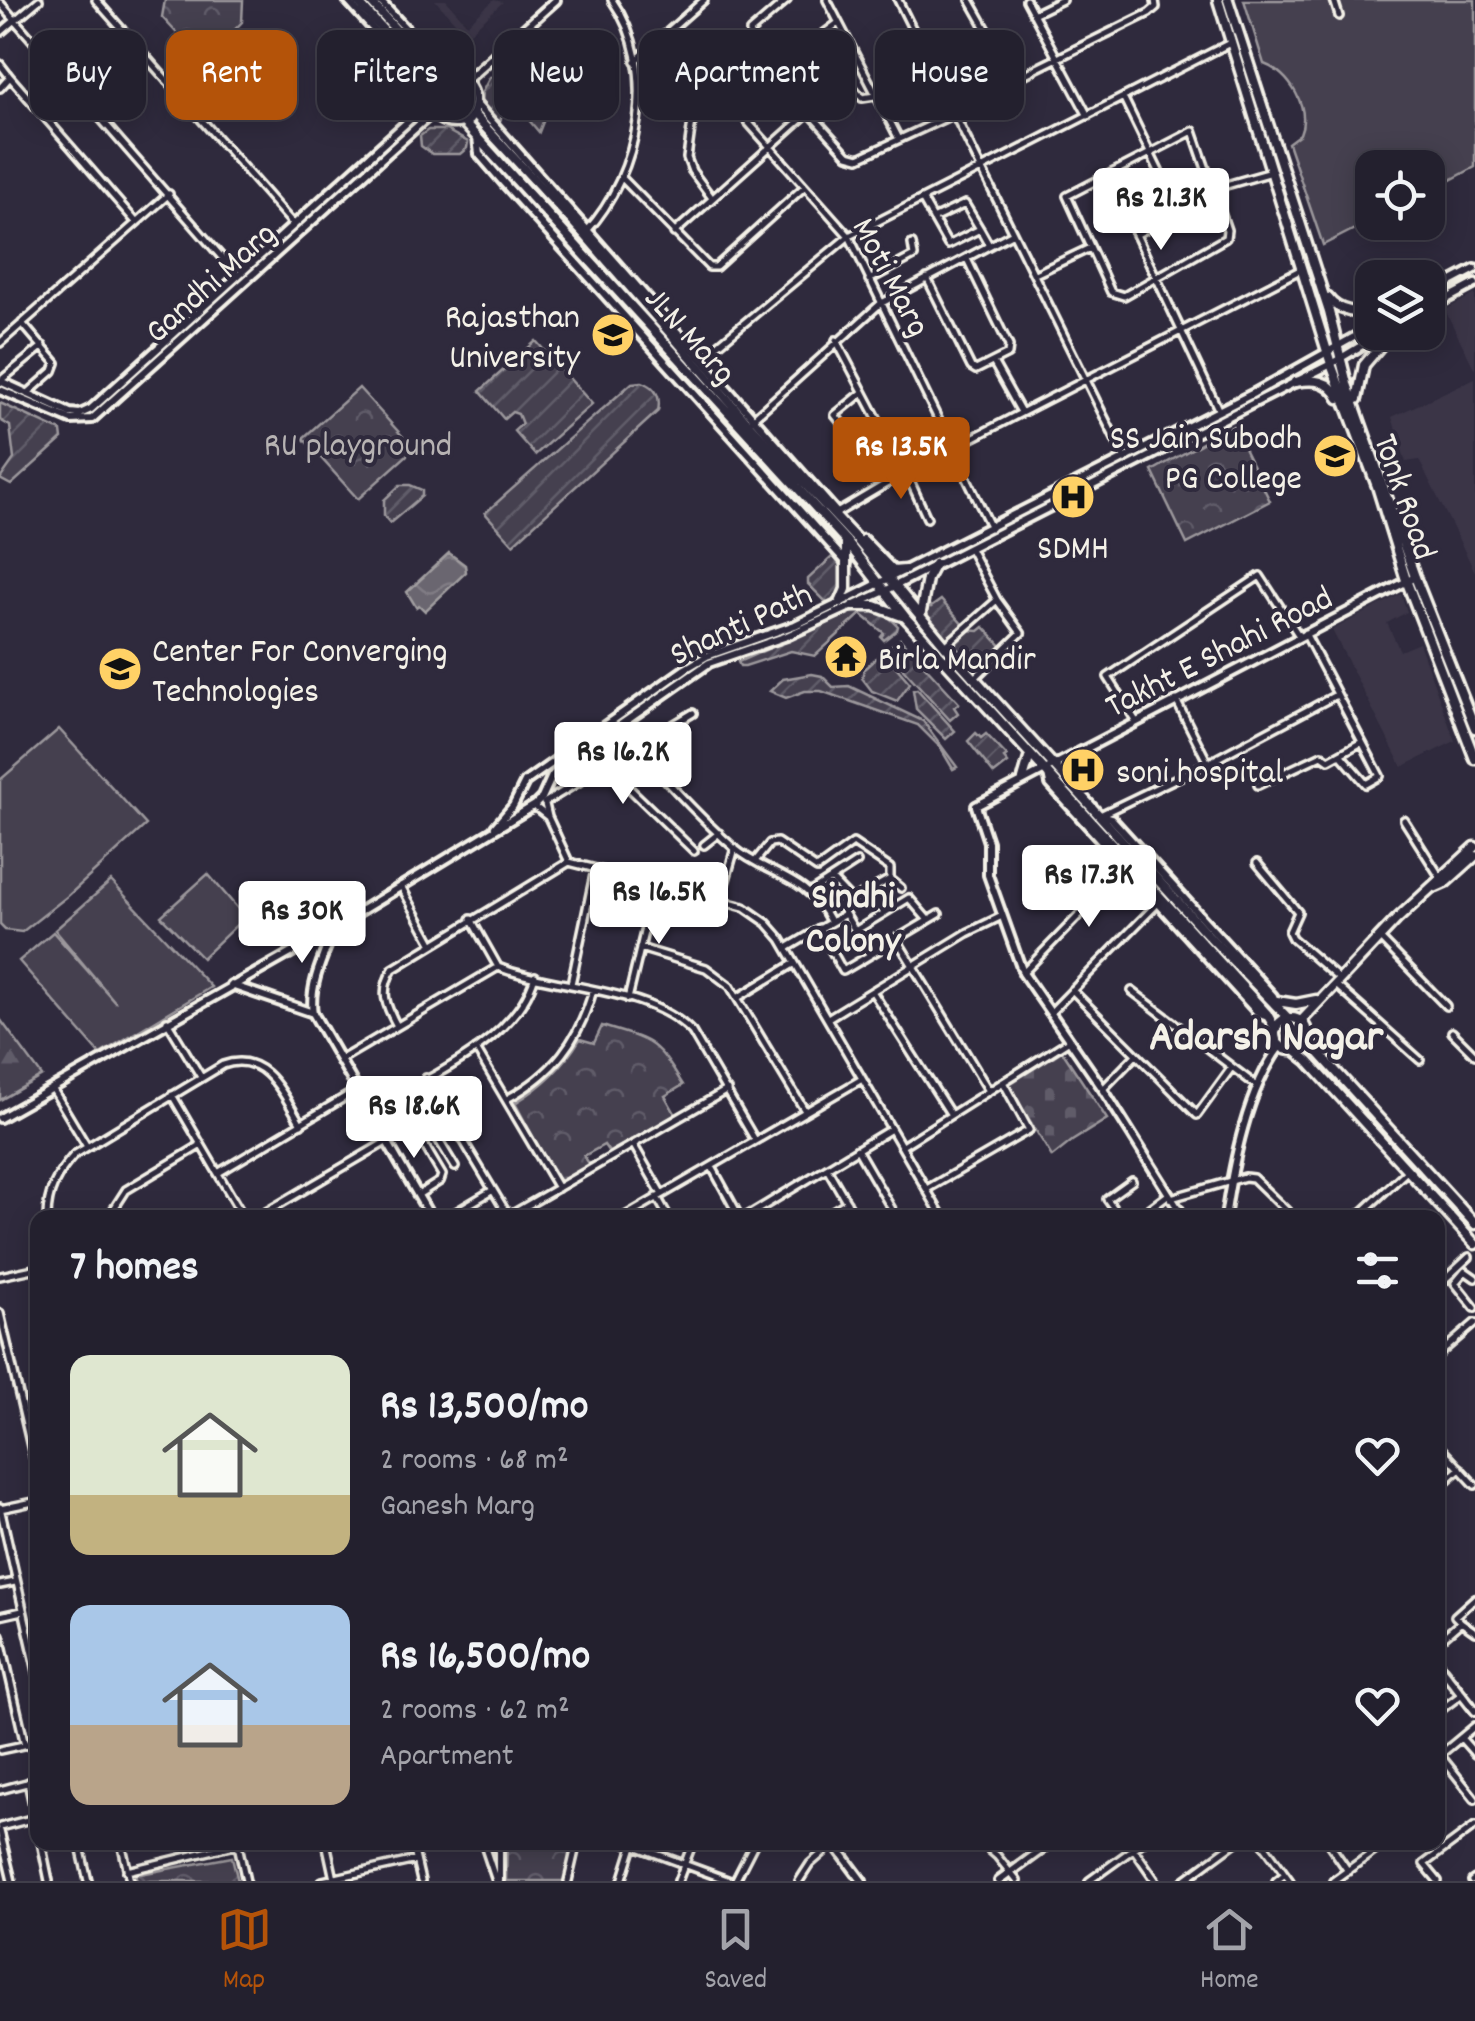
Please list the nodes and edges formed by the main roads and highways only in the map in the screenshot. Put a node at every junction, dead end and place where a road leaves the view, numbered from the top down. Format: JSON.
{"nodes":[{"id":1,"x":347,"y":0,"type":"edge"},
{"id":2,"x":356,"y":0,"type":"edge"},
{"id":3,"x":369,"y":0,"type":"edge"},
{"id":4,"x":379,"y":0,"type":"edge"},
{"id":5,"x":556,"y":0,"type":"edge"},
{"id":6,"x":1218,"y":0,"type":"edge"},
{"id":7,"x":1228,"y":0,"type":"edge"},
{"id":8,"x":378,"y":30,"type":"edge"},
{"id":9,"x":384,"y":30,"type":"edge"},
{"id":10,"x":392,"y":30,"type":"edge"},
{"id":11,"x":407,"y":30,"type":"edge"},
{"id":12,"x":474,"y":73,"type":"edge"},
{"id":13,"x":474,"y":98,"type":"edge"},
{"id":14,"x":475,"y":103,"type":"junction"},
{"id":15,"x":474,"y":108,"type":"edge"},
{"id":16,"x":474,"y":115,"type":"edge"},
{"id":17,"x":416,"y":120,"type":"edge"},
{"id":18,"x":417,"y":120,"type":"edge"},
{"id":19,"x":442,"y":120,"type":"edge"},
{"id":20,"x":466,"y":120,"type":"edge"},
{"id":21,"x":464,"y":122,"type":"junction"},
{"id":22,"x":476,"y":137,"type":"junction"},
{"id":23,"x":586,"y":233,"type":"junction"},
{"id":24,"x":1475,"y":269,"type":"edge"},
{"id":25,"x":1475,"y":284,"type":"edge"},
{"id":26,"x":1445,"y":285,"type":"edge"},
{"id":27,"x":1320,"y":286,"type":"junction"},
{"id":28,"x":1445,"y":300,"type":"edge"},
{"id":29,"x":1355,"y":313,"type":"edge"},
{"id":30,"x":1355,"y":336,"type":"edge"},
{"id":31,"x":1332,"y":349,"type":"junction"},
{"id":32,"x":1355,"y":350,"type":"edge"},
{"id":33,"x":1377,"y":350,"type":"edge"},
{"id":34,"x":1340,"y":359,"type":"junction"},
{"id":35,"x":1331,"y":364,"type":"junction"},
{"id":36,"x":694,"y":365,"type":"junction"},
{"id":37,"x":0,"y":381,"type":"edge"},
{"id":38,"x":1295,"y":382,"type":"junction"},
{"id":39,"x":0,"y":390,"type":"edge"},
{"id":40,"x":1356,"y":421,"type":"junction"},
{"id":41,"x":835,"y":513,"type":"junction"},
{"id":42,"x":846,"y":541,"type":"junction"},
{"id":43,"x":847,"y":563,"type":"junction"},
{"id":44,"x":935,"y":564,"type":"junction"},
{"id":45,"x":905,"y":570,"type":"junction"},
{"id":46,"x":887,"y":578,"type":"junction"},
{"id":47,"x":1411,"y":578,"type":"junction"},
{"id":48,"x":877,"y":583,"type":"junction"},
{"id":49,"x":889,"y":589,"type":"junction"},
{"id":50,"x":840,"y":603,"type":"junction"},
{"id":51,"x":853,"y":606,"type":"junction"},
{"id":52,"x":906,"y":618,"type":"junction"},
{"id":53,"x":920,"y":618,"type":"junction"},
{"id":54,"x":1475,"y":728,"type":"edge"},
{"id":55,"x":1030,"y":754,"type":"junction"},
{"id":56,"x":1475,"y":758,"type":"edge"},
{"id":57,"x":1053,"y":763,"type":"junction"},
{"id":58,"x":1045,"y":771,"type":"junction"},
{"id":59,"x":1023,"y":779,"type":"junction"},
{"id":60,"x":528,"y":780,"type":"junction"},
{"id":61,"x":518,"y":793,"type":"junction"},
{"id":62,"x":544,"y":798,"type":"junction"},
{"id":63,"x":532,"y":806,"type":"junction"},
{"id":64,"x":491,"y":832,"type":"junction"},
{"id":65,"x":1474,"y":849,"type":"edge"},
{"id":66,"x":1432,"y":888,"type":"junction"},
{"id":67,"x":336,"y":923,"type":"junction"},
{"id":68,"x":231,"y":985,"type":"junction"},
{"id":69,"x":1320,"y":998,"type":"junction"},
{"id":70,"x":1277,"y":1005,"type":"junction"},
{"id":71,"x":313,"y":1013,"type":"junction"},
{"id":72,"x":1288,"y":1018,"type":"junction"},
{"id":73,"x":1301,"y":1021,"type":"junction"},
{"id":74,"x":1276,"y":1030,"type":"junction"},
{"id":75,"x":1307,"y":1036,"type":"junction"},
{"id":76,"x":1281,"y":1045,"type":"junction"},
{"id":77,"x":1293,"y":1050,"type":"junction"},
{"id":78,"x":0,"y":1118,"type":"edge"},
{"id":79,"x":1449,"y":1196,"type":"junction"},
{"id":80,"x":1440,"y":1205,"type":"junction"},
{"id":81,"x":426,"y":1210,"type":"edge"},
{"id":82,"x":1179,"y":1210,"type":"edge"},
{"id":83,"x":1226,"y":1210,"type":"edge"},
{"id":84,"x":1444,"y":1210,"type":"edge"},
{"id":85,"x":1445,"y":1211,"type":"edge"},
{"id":86,"x":1475,"y":1224,"type":"edge"},
{"id":87,"x":1475,"y":1244,"type":"edge"},
{"id":88,"x":1445,"y":1673,"type":"edge"},
{"id":89,"x":1475,"y":1710,"type":"edge"},
{"id":90,"x":500,"y":1850,"type":"edge"},
{"id":91,"x":839,"y":1850,"type":"edge"},
{"id":92,"x":1041,"y":1850,"type":"edge"},
{"id":93,"x":498,"y":1881,"type":"edge"},
{"id":94,"x":862,"y":1881,"type":"edge"},
{"id":95,"x":1000,"y":1881,"type":"edge"}],
"edges":[{"from":1,"to":8,"type":"main road"},
{"from":2,"to":9,"type":"main road"},
{"from":3,"to":10,"type":"main road"},
{"from":4,"to":11,"type":"main road"},
{"from":5,"to":12,"type":"main road"},
{"from":6,"to":31,"type":"main road"},
{"from":7,"to":27,"type":"main road"},
{"from":13,"to":14,"type":"main road"},
{"from":14,"to":15,"type":"main road"},
{"from":14,"to":23,"type":"main road"},
{"from":16,"to":23,"type":"main road","name":"JLN Marg"},
{"from":17,"to":37,"type":"main road","name":"Gandhi Marg"},
{"from":18,"to":39,"type":"main road","name":"Gandhi Marg"},
{"from":19,"to":21,"type":"main road"},
{"from":20,"to":21,"type":"main road"},
{"from":21,"to":22,"type":"main road","name":"JLN Marg"},
{"from":22,"to":36,"type":"main road","name":"JLN Marg"},
{"from":22,"to":43,"type":"main road"},
{"from":23,"to":36,"type":"main road","name":"JLN Marg"},
{"from":24,"to":26,"type":"main road"},
{"from":25,"to":28,"type":"main road"},
{"from":27,"to":29,"type":"main road"},
{"from":27,"to":31,"type":"main road"},
{"from":30,"to":31,"type":"main road","name":"Shanti Path"},
{"from":31,"to":34,"type":"main road"},
{"from":31,"to":35,"type":"main road","name":"Tonk Road"},
{"from":31,"to":45,"type":"main road","name":"Shanti Path"},
{"from":32,"to":34,"type":"main road"},
{"from":33,"to":40,"type":"main road"},
{"from":34,"to":35,"type":"main road"},
{"from":34,"to":40,"type":"main road"},
{"from":35,"to":38,"type":"main road"},
{"from":35,"to":40,"type":"main road","name":"Tonk Road"},
{"from":36,"to":41,"type":"main road","name":"JLN Marg"},
{"from":36,"to":42,"type":"main road","name":"JLN Marg"},
{"from":38,"to":40,"type":"main road"},
{"from":38,"to":44,"type":"main road"},
{"from":40,"to":47,"type":"main road"},
{"from":41,"to":45,"type":"main road"},
{"from":41,"to":46,"type":"main road","name":"JLN Marg"},
{"from":42,"to":43,"type":"main road"},
{"from":42,"to":48,"type":"main road","name":"JLN Marg"},
{"from":43,"to":50,"type":"main road"},
{"from":44,"to":49,"type":"main road"},
{"from":44,"to":53,"type":"main road"},
{"from":45,"to":46,"type":"main road","name":"Shanti Path"},
{"from":46,"to":48,"type":"main road","name":"Shanti Path"},
{"from":46,"to":49,"type":"main road","name":"JLN Marg"},
{"from":47,"to":54,"type":"main road"},
{"from":47,"to":56,"type":"main road","name":"Tonk Road"},
{"from":47,"to":57,"type":"main road","name":"Takht E Shahi Road"},
{"from":48,"to":49,"type":"main road","name":"JLN Marg"},
{"from":48,"to":50,"type":"main road","name":"Shanti Path"},
{"from":49,"to":51,"type":"main road"},
{"from":49,"to":52,"type":"main road","name":"JLN Marg"},
{"from":49,"to":53,"type":"main road","name":"JLN Marg"},
{"from":50,"to":60,"type":"main road","name":"Shanti Path"},
{"from":51,"to":52,"type":"main road"},
{"from":51,"to":62,"type":"main road"},
{"from":52,"to":55,"type":"main road","name":"JLN Marg"},
{"from":53,"to":57,"type":"main road","name":"JLN Marg"},
{"from":55,"to":58,"type":"main road","name":"JLN Marg"},
{"from":55,"to":59,"type":"main road"},
{"from":57,"to":58,"type":"main road","name":"Takht E Shahi Road"},
{"from":57,"to":70,"type":"main road","name":"JLN Marg"},
{"from":58,"to":59,"type":"main road","name":"Takht E Shahi Road"},
{"from":58,"to":74,"type":"main road","name":"JLN Marg"},
{"from":59,"to":82,"type":"main road","name":"Takht E Shahi Road"},
{"from":60,"to":61,"type":"main road"},
{"from":60,"to":62,"type":"main road"},
{"from":61,"to":63,"type":"main road"},
{"from":61,"to":64,"type":"main road"},
{"from":62,"to":63,"type":"main road"},
{"from":63,"to":64,"type":"main road"},
{"from":64,"to":67,"type":"main road"},
{"from":65,"to":66,"type":"main road"},
{"from":65,"to":66,"type":"main road"},
{"from":66,"to":69,"type":"main road"},
{"from":67,"to":68,"type":"main road"},
{"from":67,"to":71,"type":"main road"},
{"from":68,"to":71,"type":"main road"},
{"from":68,"to":78,"type":"main road"},
{"from":69,"to":70,"type":"main road"},
{"from":69,"to":73,"type":"main road"},
{"from":70,"to":72,"type":"main road","name":"JLN Marg"},
{"from":71,"to":81,"type":"main road"},
{"from":72,"to":73,"type":"main road"},
{"from":72,"to":74,"type":"main road"},
{"from":73,"to":75,"type":"main road"},
{"from":74,"to":76,"type":"main road"},
{"from":75,"to":77,"type":"main road"},
{"from":75,"to":79,"type":"main road"},
{"from":76,"to":77,"type":"main road"},
{"from":76,"to":83,"type":"main road"},
{"from":77,"to":80,"type":"main road"},
{"from":79,"to":80,"type":"main road"},
{"from":79,"to":86,"type":"main road"},
{"from":80,"to":84,"type":"main road"},
{"from":85,"to":87,"type":"main road"},
{"from":88,"to":89,"type":"main road"},
{"from":90,"to":93,"type":"main road"},
{"from":91,"to":94,"type":"main road"},
{"from":92,"to":95,"type":"main road"}]}
